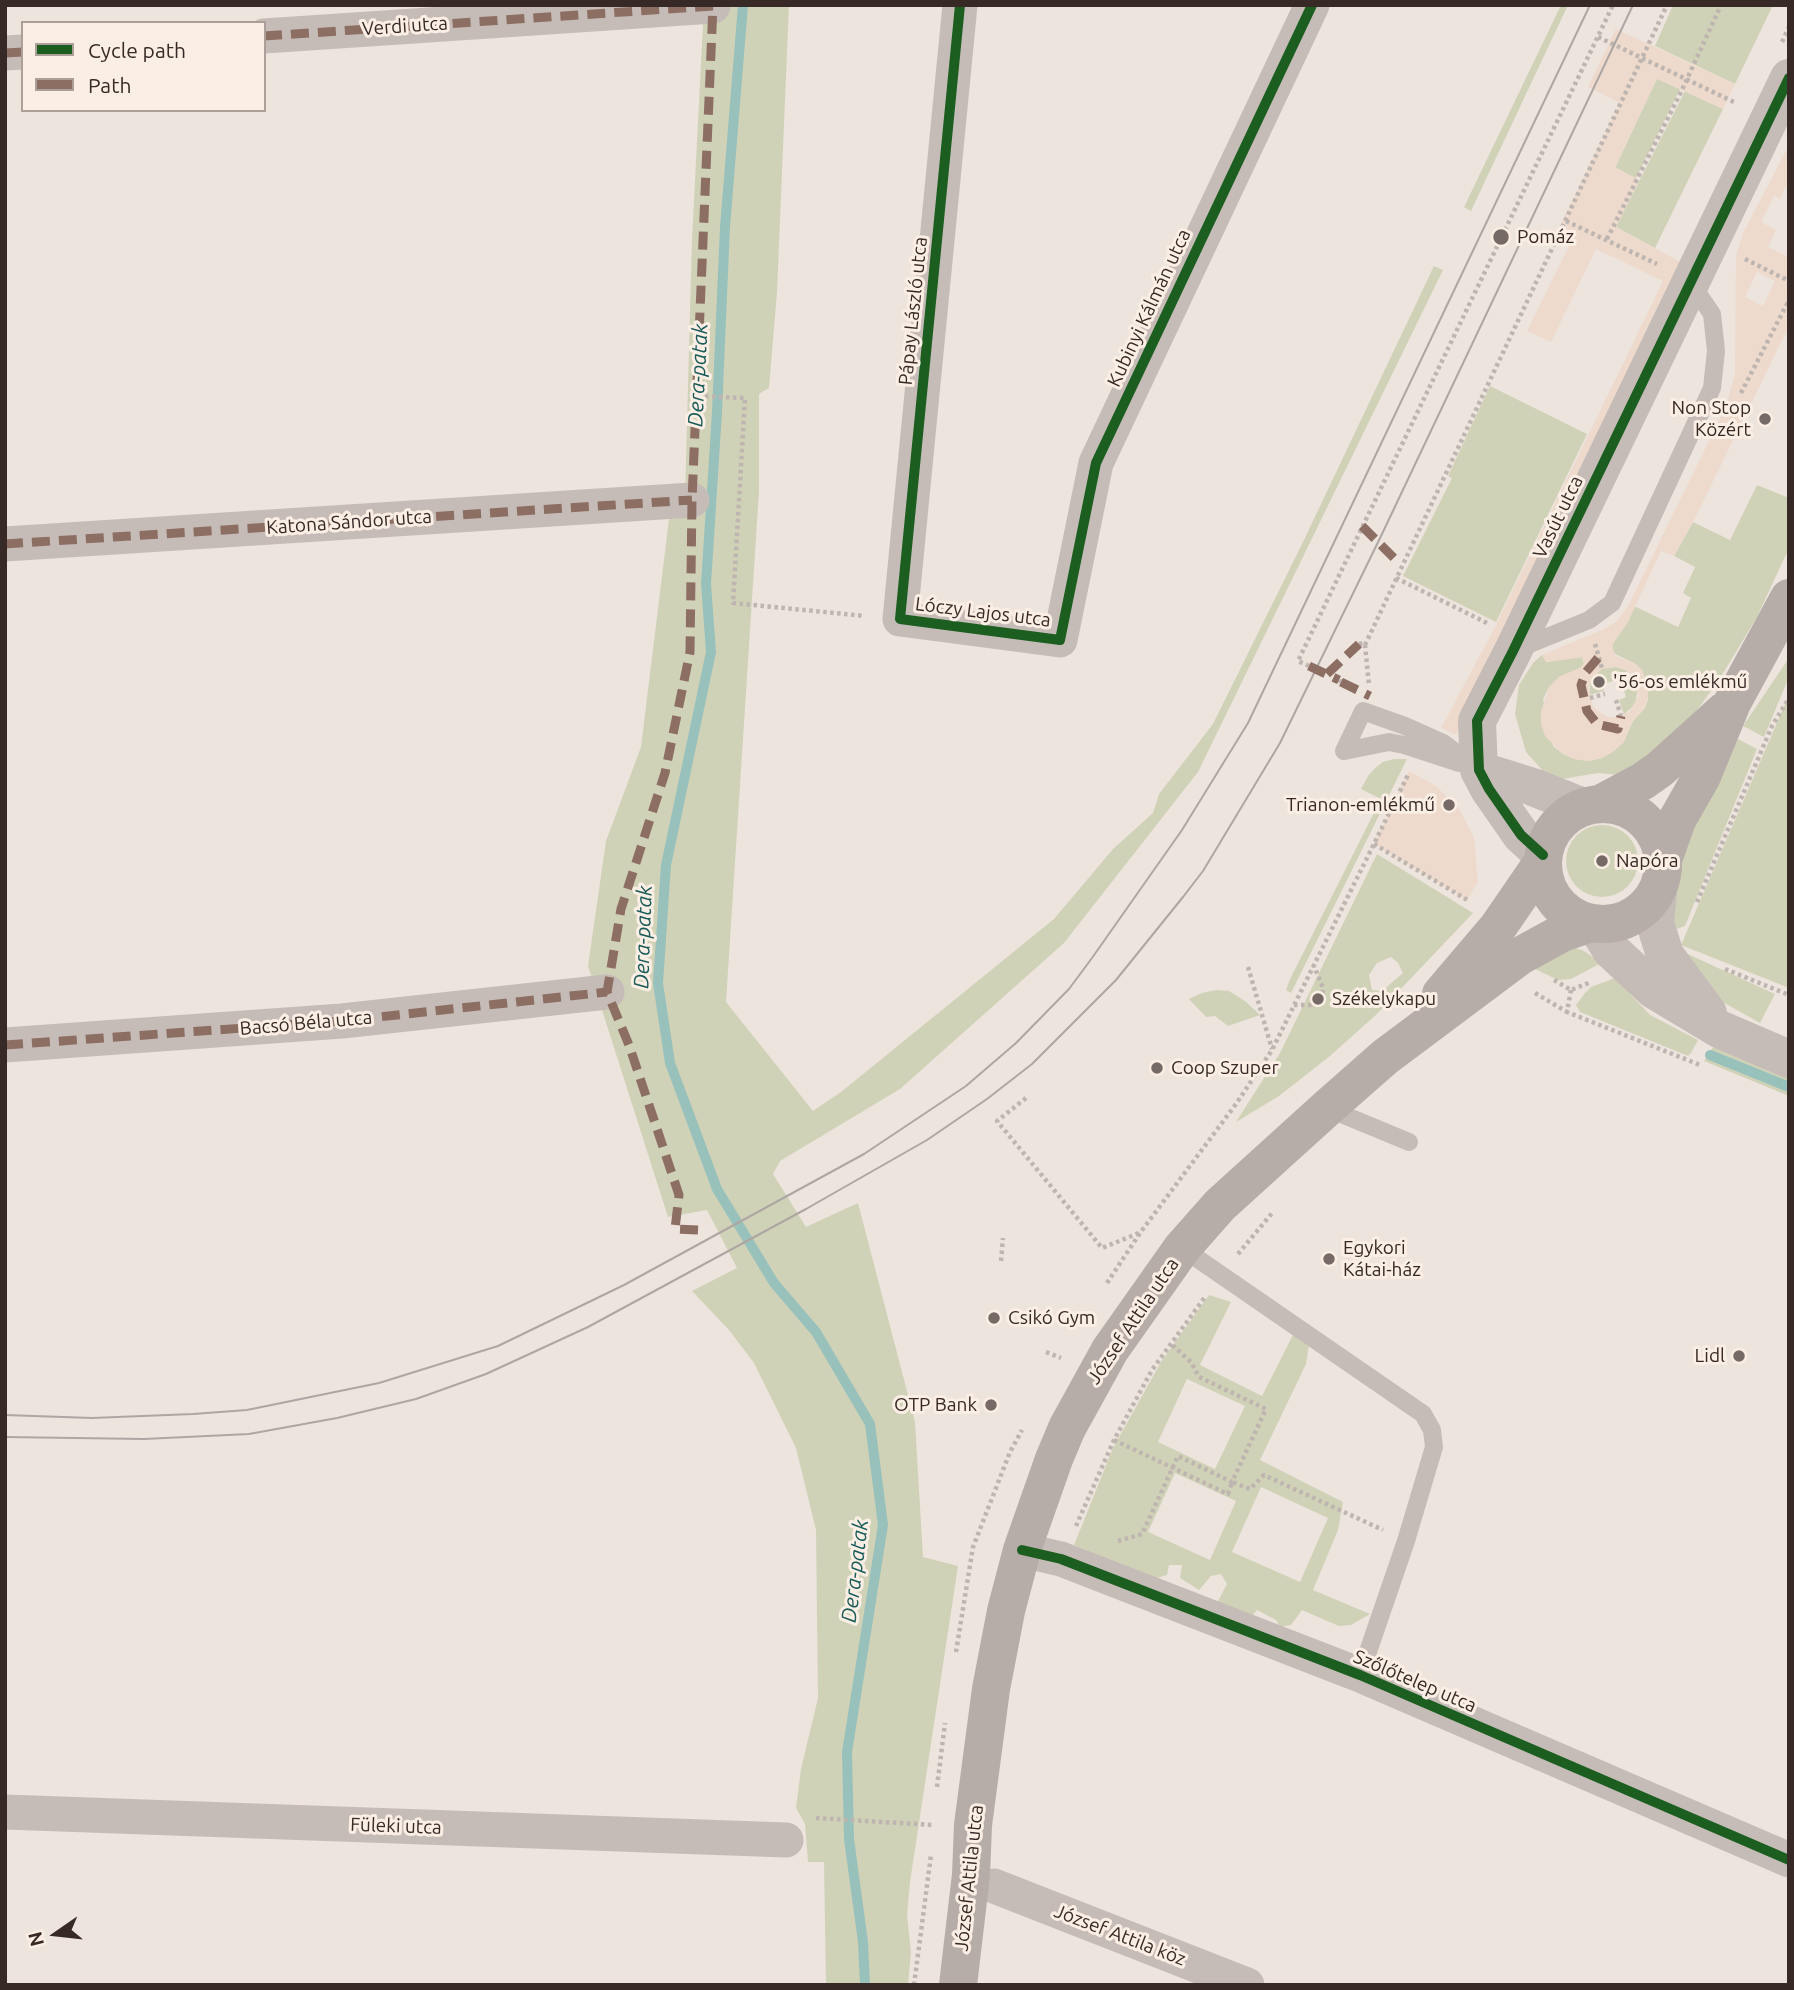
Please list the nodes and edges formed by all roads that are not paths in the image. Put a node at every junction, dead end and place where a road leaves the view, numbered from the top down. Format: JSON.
{"nodes":[{"id":1,"x":960,"y":5,"type":"edge"},
{"id":2,"x":1312,"y":5,"type":"edge"},
{"id":3,"x":713,"y":6,"type":"edge"},
{"id":4,"x":266,"y":36,"type":"edge"},
{"id":5,"x":1789,"y":78,"type":"edge"},
{"id":6,"x":1690,"y":282,"type":"junction"},
{"id":7,"x":692,"y":500,"type":"dead end"},
{"id":8,"x":5,"y":544,"type":"edge"},
{"id":9,"x":1789,"y":597,"type":"edge"},
{"id":10,"x":901,"y":619,"type":"joint"},
{"id":11,"x":1504,"y":639,"type":"junction"},
{"id":12,"x":1060,"y":640,"type":"joint"},
{"id":13,"x":1732,"y":703,"type":"junction"},
{"id":14,"x":1479,"y":770,"type":"junction"},
{"id":15,"x":1591,"y":805,"type":"junction"},
{"id":16,"x":1542,"y":859,"type":"junction"},
{"id":17,"x":1660,"y":875,"type":"junction"},
{"id":18,"x":1591,"y":924,"type":"junction"},
{"id":19,"x":607,"y":992,"type":"dead end"},
{"id":20,"x":1719,"y":1029,"type":"junction"},
{"id":21,"x":5,"y":1045,"type":"edge"},
{"id":22,"x":1385,"y":1057,"type":"junction"},
{"id":23,"x":1789,"y":1059,"type":"edge"},
{"id":24,"x":1327,"y":1108,"type":"junction"},
{"id":25,"x":1409,"y":1142,"type":"dead end"},
{"id":26,"x":1182,"y":1248,"type":"junction"},
{"id":27,"x":1022,"y":1550,"type":"junction"},
{"id":28,"x":1360,"y":1675,"type":"junction"},
{"id":29,"x":5,"y":1812,"type":"edge"},
{"id":30,"x":799,"y":1829,"type":"road end"},
{"id":31,"x":1789,"y":1860,"type":"edge"},
{"id":32,"x":982,"y":1880,"type":"junction"},
{"id":33,"x":958,"y":1985,"type":"edge"},
{"id":34,"x":1247,"y":1985,"type":"edge"}],
"edges":[{"from":1,"to":10,"type":"street","name":"Pápay László utca"},
{"from":2,"to":12,"type":"street","name":"Kubinyi Kálmán utca"},
{"from":3,"to":4,"type":"street","name":"Verdi utca"},
{"from":5,"to":6,"type":"street","name":"Vasút utca"},
{"from":6,"to":11,"type":"street","name":"Vasút utca"},
{"from":6,"to":11,"type":"lane"},
{"from":7,"to":8,"type":"street","name":"Katona Sándor utca"},
{"from":9,"to":13,"type":"main road"},
{"from":10,"to":12,"type":"street","name":"Lóczy Lajos utca"},
{"from":11,"to":14,"type":"street","name":"Vasút utca"},
{"from":13,"to":15,"type":"main road"},
{"from":13,"to":17,"type":"main road"},
{"from":14,"to":14,"type":"lane"},
{"from":14,"to":15,"type":"street"},
{"from":14,"to":16,"type":"street"},
{"from":15,"to":16,"type":"main road"},
{"from":15,"to":17,"type":"main road"},
{"from":16,"to":18,"type":"main road"},
{"from":16,"to":22,"type":"main road"},
{"from":17,"to":18,"type":"main road"},
{"from":17,"to":20,"type":"street"},
{"from":18,"to":20,"type":"street"},
{"from":18,"to":22,"type":"main road","name":"József Attila utca"},
{"from":19,"to":21,"type":"street","name":"Bacsó Béla utca"},
{"from":20,"to":23,"type":"street"},
{"from":22,"to":24,"type":"main road","name":"József Attila utca"},
{"from":24,"to":25,"type":"lane"},
{"from":24,"to":26,"type":"main road","name":"József Attila utca"},
{"from":26,"to":27,"type":"main road","name":"József Attila utca"},
{"from":26,"to":28,"type":"lane"},
{"from":27,"to":28,"type":"street","name":"Szőlőtelep utca"},
{"from":27,"to":32,"type":"main road","name":"József Attila utca"},
{"from":28,"to":31,"type":"street","name":"Szőlőtelep utca"},
{"from":29,"to":30,"type":"street","name":"Füleki utca"},
{"from":32,"to":33,"type":"main road","name":"József Attila utca"},
{"from":32,"to":34,"type":"street","name":"József Attila köz"}]}
